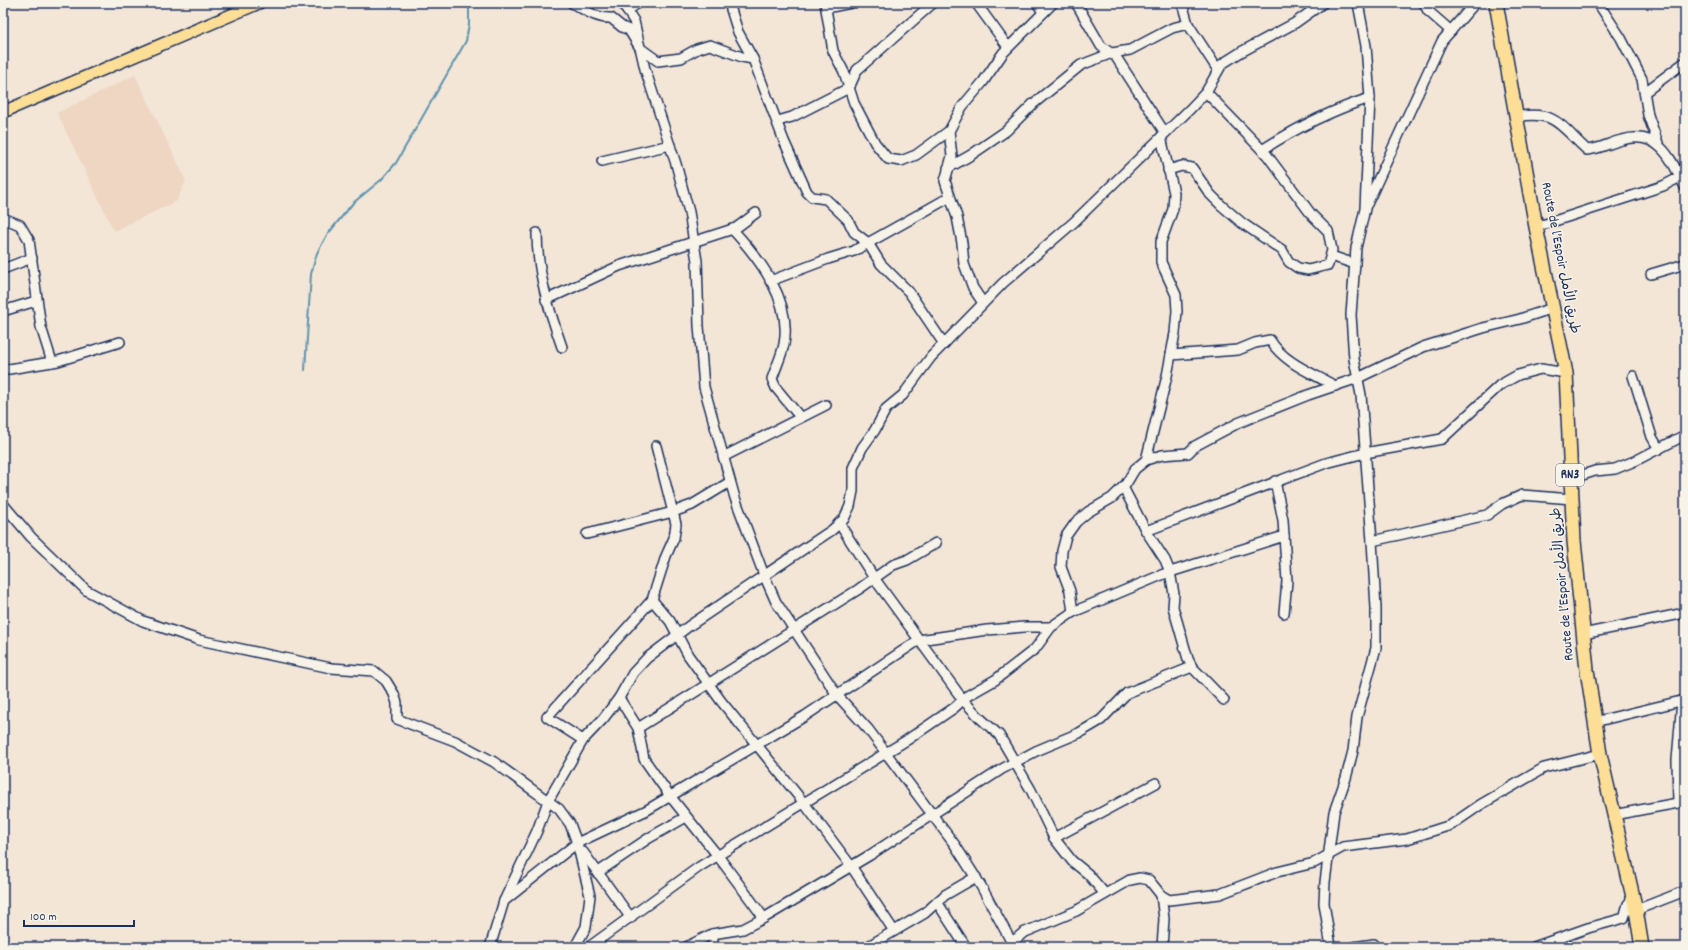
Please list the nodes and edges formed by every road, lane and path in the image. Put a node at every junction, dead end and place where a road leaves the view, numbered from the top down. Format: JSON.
{"nodes":[{"id":1,"x":259,"y":3,"type":"edge"},
{"id":2,"x":572,"y":3,"type":"edge"},
{"id":3,"x":638,"y":3,"type":"edge"},
{"id":4,"x":729,"y":3,"type":"edge"},
{"id":5,"x":851,"y":3,"type":"edge"},
{"id":6,"x":933,"y":3,"type":"edge"},
{"id":7,"x":976,"y":3,"type":"edge"},
{"id":8,"x":1037,"y":3,"type":"edge"},
{"id":9,"x":1053,"y":3,"type":"edge"},
{"id":10,"x":1076,"y":3,"type":"edge"},
{"id":11,"x":1182,"y":3,"type":"edge"},
{"id":12,"x":1323,"y":3,"type":"edge"},
{"id":13,"x":1358,"y":3,"type":"edge"},
{"id":14,"x":1424,"y":3,"type":"edge"},
{"id":15,"x":1475,"y":3,"type":"edge"},
{"id":16,"x":1496,"y":3,"type":"edge"},
{"id":17,"x":1598,"y":3,"type":"edge"},
{"id":18,"x":825,"y":6,"type":"edge"},
{"id":19,"x":625,"y":7,"type":"edge"},
{"id":20,"x":1043,"y":12,"type":"junction"},
{"id":21,"x":1188,"y":24,"type":"junction"},
{"id":22,"x":1451,"y":31,"type":"junction"},
{"id":23,"x":1008,"y":47,"type":"junction"},
{"id":24,"x":640,"y":48,"type":"junction"},
{"id":25,"x":1112,"y":53,"type":"junction"},
{"id":26,"x":753,"y":59,"type":"junction"},
{"id":27,"x":1685,"y":62,"type":"edge"},
{"id":28,"x":1218,"y":70,"type":"junction"},
{"id":29,"x":849,"y":88,"type":"junction"},
{"id":30,"x":1206,"y":92,"type":"junction"},
{"id":31,"x":1645,"y":92,"type":"junction"},
{"id":32,"x":1370,"y":98,"type":"junction"},
{"id":33,"x":3,"y":112,"type":"edge"},
{"id":34,"x":1516,"y":117,"type":"junction"},
{"id":35,"x":778,"y":121,"type":"junction"},
{"id":36,"x":949,"y":131,"type":"junction"},
{"id":37,"x":1163,"y":135,"type":"junction"},
{"id":38,"x":670,"y":145,"type":"junction"},
{"id":39,"x":1659,"y":146,"type":"junction"},
{"id":40,"x":1262,"y":150,"type":"junction"},
{"id":41,"x":602,"y":161,"type":"dead end"},
{"id":42,"x":948,"y":168,"type":"junction"},
{"id":43,"x":1168,"y":170,"type":"junction"},
{"id":44,"x":1683,"y":176,"type":"edge"},
{"id":45,"x":1685,"y":187,"type":"edge"},
{"id":46,"x":950,"y":197,"type":"junction"},
{"id":47,"x":1365,"y":209,"type":"junction"},
{"id":48,"x":756,"y":213,"type":"dead end"},
{"id":49,"x":3,"y":218,"type":"edge"},
{"id":50,"x":1536,"y":227,"type":"junction"},
{"id":51,"x":732,"y":229,"type":"junction"},
{"id":52,"x":537,"y":233,"type":"dead end"},
{"id":53,"x":694,"y":241,"type":"junction"},
{"id":54,"x":868,"y":243,"type":"junction"},
{"id":55,"x":1331,"y":256,"type":"junction"},
{"id":56,"x":32,"y":258,"type":"junction"},
{"id":57,"x":1355,"y":264,"type":"junction"},
{"id":58,"x":1685,"y":264,"type":"edge"},
{"id":59,"x":3,"y":269,"type":"edge"},
{"id":60,"x":1651,"y":274,"type":"dead end"},
{"id":61,"x":770,"y":282,"type":"junction"},
{"id":62,"x":546,"y":300,"type":"junction"},
{"id":63,"x":36,"y":301,"type":"junction"},
{"id":64,"x":983,"y":302,"type":"junction"},
{"id":65,"x":1554,"y":308,"type":"junction"},
{"id":66,"x":3,"y":311,"type":"edge"},
{"id":67,"x":120,"y":342,"type":"dead end"},
{"id":68,"x":944,"y":344,"type":"junction"},
{"id":69,"x":562,"y":346,"type":"dead end"},
{"id":70,"x":1171,"y":355,"type":"junction"},
{"id":71,"x":52,"y":362,"type":"junction"},
{"id":72,"x":3,"y":370,"type":"edge"},
{"id":73,"x":1566,"y":373,"type":"junction"},
{"id":74,"x":1633,"y":376,"type":"dead end"},
{"id":75,"x":1358,"y":378,"type":"junction"},
{"id":76,"x":1335,"y":386,"type":"junction"},
{"id":77,"x":826,"y":405,"type":"dead end"},
{"id":78,"x":800,"y":417,"type":"junction"},
{"id":79,"x":1685,"y":435,"type":"edge"},
{"id":80,"x":656,"y":446,"type":"dead end"},
{"id":81,"x":1659,"y":449,"type":"junction"},
{"id":82,"x":1365,"y":453,"type":"junction"},
{"id":83,"x":723,"y":457,"type":"junction"},
{"id":84,"x":1146,"y":460,"type":"junction"},
{"id":85,"x":1570,"y":479,"type":"junction"},
{"id":86,"x":1275,"y":481,"type":"junction"},
{"id":87,"x":730,"y":482,"type":"junction"},
{"id":88,"x":1123,"y":487,"type":"junction"},
{"id":89,"x":1572,"y":499,"type":"junction"},
{"id":90,"x":3,"y":504,"type":"edge"},
{"id":91,"x":673,"y":512,"type":"junction"},
{"id":92,"x":839,"y":523,"type":"junction"},
{"id":93,"x":1146,"y":531,"type":"junction"},
{"id":94,"x":587,"y":534,"type":"dead end"},
{"id":95,"x":1284,"y":536,"type":"junction"},
{"id":96,"x":1372,"y":542,"type":"junction"},
{"id":97,"x":936,"y":543,"type":"dead end"},
{"id":98,"x":1170,"y":572,"type":"junction"},
{"id":99,"x":764,"y":575,"type":"junction"},
{"id":100,"x":874,"y":578,"type":"junction"},
{"id":101,"x":652,"y":600,"type":"junction"},
{"id":102,"x":1073,"y":612,"type":"junction"},
{"id":103,"x":1685,"y":612,"type":"edge"},
{"id":104,"x":1284,"y":613,"type":"dead end"},
{"id":105,"x":1051,"y":627,"type":"junction"},
{"id":106,"x":794,"y":629,"type":"junction"},
{"id":107,"x":1583,"y":634,"type":"junction"},
{"id":108,"x":677,"y":635,"type":"junction"},
{"id":109,"x":919,"y":640,"type":"junction"},
{"id":110,"x":1192,"y":667,"type":"junction"},
{"id":111,"x":709,"y":683,"type":"junction"},
{"id":112,"x":837,"y":695,"type":"junction"},
{"id":113,"x":619,"y":698,"type":"junction"},
{"id":114,"x":963,"y":700,"type":"junction"},
{"id":115,"x":1224,"y":700,"type":"dead end"},
{"id":116,"x":1683,"y":700,"type":"edge"},
{"id":117,"x":1594,"y":722,"type":"junction"},
{"id":118,"x":638,"y":728,"type":"junction"},
{"id":119,"x":583,"y":740,"type":"junction"},
{"id":120,"x":756,"y":745,"type":"junction"},
{"id":121,"x":885,"y":753,"type":"junction"},
{"id":122,"x":1600,"y":754,"type":"junction"},
{"id":123,"x":1016,"y":762,"type":"junction"},
{"id":124,"x":1156,"y":783,"type":"dead end"},
{"id":125,"x":670,"y":796,"type":"junction"},
{"id":126,"x":548,"y":801,"type":"junction"},
{"id":127,"x":804,"y":803,"type":"junction"},
{"id":128,"x":933,"y":814,"type":"junction"},
{"id":129,"x":1613,"y":815,"type":"junction"},
{"id":130,"x":686,"y":817,"type":"junction"},
{"id":131,"x":1054,"y":838,"type":"junction"},
{"id":132,"x":577,"y":843,"type":"junction"},
{"id":133,"x":718,"y":856,"type":"junction"},
{"id":134,"x":1329,"y":856,"type":"junction"},
{"id":135,"x":851,"y":866,"type":"junction"},
{"id":136,"x":597,"y":873,"type":"junction"},
{"id":137,"x":976,"y":877,"type":"junction"},
{"id":138,"x":1685,"y":891,"type":"edge"},
{"id":139,"x":1105,"y":894,"type":"junction"},
{"id":140,"x":1161,"y":895,"type":"junction"},
{"id":141,"x":504,"y":901,"type":"junction"},
{"id":142,"x":937,"y":902,"type":"junction"},
{"id":143,"x":1634,"y":904,"type":"junction"},
{"id":144,"x":631,"y":918,"type":"junction"},
{"id":145,"x":764,"y":918,"type":"junction"},
{"id":146,"x":894,"y":931,"type":"junction"},
{"id":147,"x":712,"y":934,"type":"junction"},
{"id":148,"x":1374,"y":944,"type":"dead end"},
{"id":149,"x":1009,"y":945,"type":"edge"},
{"id":150,"x":490,"y":947,"type":"edge"},
{"id":151,"x":575,"y":947,"type":"edge"},
{"id":152,"x":589,"y":947,"type":"edge"},
{"id":153,"x":686,"y":947,"type":"edge"},
{"id":154,"x":714,"y":947,"type":"edge"},
{"id":155,"x":867,"y":947,"type":"edge"},
{"id":156,"x":966,"y":947,"type":"edge"},
{"id":157,"x":1162,"y":947,"type":"edge"},
{"id":158,"x":1331,"y":947,"type":"edge"},
{"id":159,"x":1353,"y":947,"type":"edge"},
{"id":160,"x":1534,"y":947,"type":"edge"},
{"id":161,"x":1642,"y":947,"type":"edge"}],
"edges":[{"from":1,"to":33,"type":"main road"},
{"from":2,"to":24,"type":"street"},
{"from":3,"to":19,"type":"street"},
{"from":4,"to":26,"type":"street"},
{"from":5,"to":18,"type":"street"},
{"from":6,"to":29,"type":"street"},
{"from":7,"to":23,"type":"street"},
{"from":8,"to":20,"type":"street"},
{"from":9,"to":20,"type":"street"},
{"from":10,"to":25,"type":"street"},
{"from":11,"to":21,"type":"street"},
{"from":12,"to":28,"type":"street"},
{"from":13,"to":32,"type":"street"},
{"from":14,"to":22,"type":"street"},
{"from":15,"to":22,"type":"street"},
{"from":16,"to":34,"type":"highway","name":"Route de l’Espoir طريق الأمل","number":"RN3"},
{"from":17,"to":31,"type":"street"},
{"from":18,"to":29,"type":"street"},
{"from":19,"to":24,"type":"street"},
{"from":20,"to":23,"type":"street"},
{"from":21,"to":25,"type":"street"},
{"from":21,"to":28,"type":"street"},
{"from":22,"to":47,"type":"street"},
{"from":23,"to":36,"type":"street"},
{"from":24,"to":26,"type":"street"},
{"from":24,"to":38,"type":"street"},
{"from":25,"to":37,"type":"street"},
{"from":25,"to":42,"type":"street"},
{"from":26,"to":35,"type":"street"},
{"from":27,"to":31,"type":"street"},
{"from":28,"to":30,"type":"street"},
{"from":29,"to":35,"type":"street"},
{"from":29,"to":36,"type":"street"},
{"from":30,"to":37,"type":"street"},
{"from":30,"to":40,"type":"street"},
{"from":31,"to":39,"type":"street"},
{"from":32,"to":40,"type":"street"},
{"from":32,"to":47,"type":"street"},
{"from":34,"to":39,"type":"street"},
{"from":34,"to":50,"type":"highway","name":"Route de l’Espoir طريق الأمل","number":"RN3"},
{"from":35,"to":54,"type":"street"},
{"from":36,"to":42,"type":"street"},
{"from":37,"to":43,"type":"street"},
{"from":37,"to":64,"type":"street"},
{"from":38,"to":41,"type":"street"},
{"from":38,"to":53,"type":"street"},
{"from":39,"to":44,"type":"street"},
{"from":40,"to":55,"type":"street"},
{"from":42,"to":46,"type":"street"},
{"from":43,"to":55,"type":"street"},
{"from":43,"to":70,"type":"street"},
{"from":44,"to":45,"type":"street"},
{"from":44,"to":50,"type":"street"},
{"from":46,"to":54,"type":"street"},
{"from":46,"to":64,"type":"street"},
{"from":47,"to":57,"type":"street"},
{"from":48,"to":51,"type":"street"},
{"from":49,"to":56,"type":"street"},
{"from":50,"to":65,"type":"highway","name":"Route de l’Espoir طريق الأمل","number":"RN3"},
{"from":51,"to":53,"type":"street"},
{"from":51,"to":61,"type":"street"},
{"from":52,"to":62,"type":"street"},
{"from":53,"to":62,"type":"street"},
{"from":53,"to":83,"type":"street"},
{"from":54,"to":61,"type":"street"},
{"from":54,"to":68,"type":"street"},
{"from":55,"to":57,"type":"street"},
{"from":56,"to":59,"type":"street"},
{"from":56,"to":63,"type":"street"},
{"from":57,"to":75,"type":"street"},
{"from":58,"to":60,"type":"street"},
{"from":61,"to":78,"type":"street"},
{"from":62,"to":69,"type":"street"},
{"from":63,"to":66,"type":"street"},
{"from":63,"to":71,"type":"street"},
{"from":64,"to":68,"type":"street"},
{"from":65,"to":73,"type":"highway","name":"Route de l’Espoir طريق الأمل","number":"RN3"},
{"from":65,"to":75,"type":"street"},
{"from":67,"to":71,"type":"street"},
{"from":68,"to":92,"type":"street"},
{"from":70,"to":76,"type":"street"},
{"from":70,"to":84,"type":"street"},
{"from":71,"to":72,"type":"street"},
{"from":73,"to":82,"type":"street"},
{"from":73,"to":85,"type":"highway","name":"Route de l’Espoir طريق الأمل","number":"RN3"},
{"from":74,"to":81,"type":"street"},
{"from":75,"to":76,"type":"street"},
{"from":75,"to":82,"type":"street"},
{"from":76,"to":84,"type":"street"},
{"from":77,"to":78,"type":"street"},
{"from":78,"to":83,"type":"street"},
{"from":79,"to":81,"type":"street"},
{"from":80,"to":91,"type":"street"},
{"from":81,"to":85,"type":"street"},
{"from":82,"to":86,"type":"street"},
{"from":82,"to":96,"type":"street"},
{"from":83,"to":87,"type":"street"},
{"from":84,"to":88,"type":"street"},
{"from":85,"to":89,"type":"highway","name":"Route de l’Espoir طريق الأمل","number":"RN3"},
{"from":86,"to":93,"type":"street"},
{"from":86,"to":95,"type":"street"},
{"from":87,"to":91,"type":"street"},
{"from":87,"to":99,"type":"street"},
{"from":88,"to":93,"type":"street"},
{"from":88,"to":102,"type":"street"},
{"from":89,"to":96,"type":"street"},
{"from":89,"to":107,"type":"highway","name":"Route de l’Espoir طريق الأمل","number":"RN3"},
{"from":90,"to":126,"type":"street"},
{"from":91,"to":94,"type":"street"},
{"from":91,"to":101,"type":"street"},
{"from":92,"to":99,"type":"street"},
{"from":92,"to":100,"type":"street"},
{"from":93,"to":98,"type":"street"},
{"from":95,"to":98,"type":"street"},
{"from":95,"to":104,"type":"street"},
{"from":96,"to":134,"type":"street"},
{"from":97,"to":100,"type":"street"},
{"from":98,"to":102,"type":"street"},
{"from":98,"to":110,"type":"street"},
{"from":99,"to":106,"type":"street"},
{"from":99,"to":108,"type":"street"},
{"from":100,"to":106,"type":"street"},
{"from":100,"to":109,"type":"street"},
{"from":101,"to":108,"type":"street"},
{"from":101,"to":119,"type":"street"},
{"from":102,"to":105,"type":"street"},
{"from":103,"to":107,"type":"street"},
{"from":105,"to":109,"type":"street"},
{"from":105,"to":114,"type":"street"},
{"from":106,"to":111,"type":"street"},
{"from":106,"to":112,"type":"street"},
{"from":107,"to":117,"type":"highway","name":"Route de l’Espoir طريق الأمل","number":"RN3"},
{"from":108,"to":111,"type":"street"},
{"from":108,"to":113,"type":"street"},
{"from":109,"to":112,"type":"street"},
{"from":109,"to":114,"type":"street"},
{"from":110,"to":115,"type":"street"},
{"from":110,"to":123,"type":"street"},
{"from":111,"to":118,"type":"street"},
{"from":111,"to":120,"type":"street"},
{"from":112,"to":120,"type":"street"},
{"from":112,"to":121,"type":"street"},
{"from":113,"to":118,"type":"street"},
{"from":113,"to":119,"type":"street"},
{"from":114,"to":121,"type":"street"},
{"from":114,"to":123,"type":"street"},
{"from":116,"to":117,"type":"street"},
{"from":116,"to":129,"type":"street"},
{"from":117,"to":122,"type":"highway","name":"Route de l’Espoir طريق الأمل","number":"RN3"},
{"from":118,"to":125,"type":"street"},
{"from":119,"to":126,"type":"street"},
{"from":120,"to":125,"type":"street"},
{"from":120,"to":127,"type":"street"},
{"from":121,"to":127,"type":"street"},
{"from":121,"to":128,"type":"street"},
{"from":122,"to":129,"type":"highway","name":"Route de l’Espoir طريق الأمل","number":"RN3"},
{"from":122,"to":134,"type":"street"},
{"from":123,"to":128,"type":"street"},
{"from":123,"to":131,"type":"street"},
{"from":124,"to":131,"type":"street"},
{"from":125,"to":130,"type":"street"},
{"from":125,"to":132,"type":"street"},
{"from":126,"to":132,"type":"street"},
{"from":126,"to":141,"type":"street"},
{"from":127,"to":133,"type":"street"},
{"from":127,"to":135,"type":"street"},
{"from":128,"to":135,"type":"street"},
{"from":128,"to":137,"type":"street"},
{"from":129,"to":143,"type":"highway","name":"Route de l’Espoir طريق الأمل","number":"RN3"},
{"from":130,"to":133,"type":"street"},
{"from":130,"to":136,"type":"street"},
{"from":131,"to":139,"type":"street"},
{"from":132,"to":136,"type":"street"},
{"from":132,"to":141,"type":"street"},
{"from":132,"to":151,"type":"street"},
{"from":133,"to":144,"type":"street"},
{"from":133,"to":145,"type":"street"},
{"from":134,"to":140,"type":"street"},
{"from":134,"to":158,"type":"street"},
{"from":135,"to":145,"type":"street"},
{"from":135,"to":146,"type":"street"},
{"from":136,"to":144,"type":"street"},
{"from":137,"to":142,"type":"street"},
{"from":137,"to":149,"type":"street"},
{"from":138,"to":143,"type":"street"},
{"from":139,"to":140,"type":"street"},
{"from":139,"to":149,"type":"street"},
{"from":140,"to":157,"type":"street"},
{"from":141,"to":150,"type":"street"},
{"from":142,"to":146,"type":"street"},
{"from":142,"to":156,"type":"street"},
{"from":143,"to":160,"type":"street"},
{"from":143,"to":161,"type":"highway","name":"Route de l’Espoir طريق الأمل","number":"RN3"},
{"from":144,"to":152,"type":"street"},
{"from":145,"to":147,"type":"street"},
{"from":146,"to":155,"type":"street"},
{"from":147,"to":153,"type":"street"},
{"from":147,"to":154,"type":"street"},
{"from":148,"to":159,"type":"street"}]}
